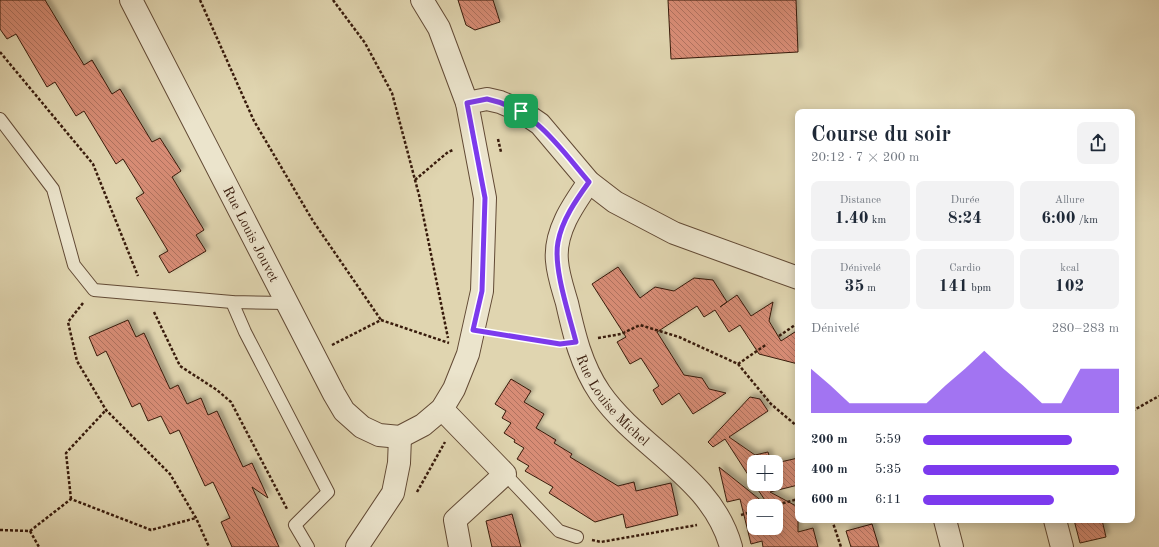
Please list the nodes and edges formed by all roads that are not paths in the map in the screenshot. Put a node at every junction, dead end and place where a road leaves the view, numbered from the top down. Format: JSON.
{"nodes":[{"id":1,"x":131,"y":0,"type":"edge"},
{"id":2,"x":422,"y":0,"type":"edge"},
{"id":3,"x":467,"y":103,"type":"junction"},
{"id":4,"x":0,"y":119,"type":"edge"},
{"id":5,"x":589,"y":182,"type":"junction"},
{"id":6,"x":795,"y":277,"type":"edge"},
{"id":7,"x":232,"y":302,"type":"junction"},
{"id":8,"x":286,"y":303,"type":"junction"},
{"id":9,"x":442,"y":409,"type":"junction"},
{"id":10,"x":400,"y":437,"type":"junction"},
{"id":11,"x":505,"y":474,"type":"junction"},
{"id":12,"x":946,"y":523,"type":"edge"},
{"id":13,"x":1056,"y":523,"type":"edge"},
{"id":14,"x":577,"y":537,"type":"road end"},
{"id":15,"x":308,"y":547,"type":"edge"},
{"id":16,"x":357,"y":547,"type":"edge"},
{"id":17,"x":460,"y":547,"type":"edge"},
{"id":18,"x":732,"y":547,"type":"edge"},
{"id":19,"x":952,"y":547,"type":"edge"},
{"id":20,"x":1062,"y":547,"type":"edge"}],
"edges":[{"from":1,"to":8,"type":"street","name":"Rue Louis Jouvet"},
{"from":2,"to":3,"type":"street"},
{"from":3,"to":5,"type":"street"},
{"from":3,"to":9,"type":"street"},
{"from":4,"to":7,"type":"lane"},
{"from":5,"to":6,"type":"street"},
{"from":5,"to":18,"type":"street","name":"Rue Louise Michel"},
{"from":7,"to":8,"type":"lane"},
{"from":7,"to":15,"type":"lane"},
{"from":8,"to":10,"type":"street","name":"Rue Louis Jouvet"},
{"from":9,"to":10,"type":"street"},
{"from":9,"to":11,"type":"street"},
{"from":10,"to":16,"type":"street"},
{"from":11,"to":14,"type":"lane"},
{"from":11,"to":17,"type":"street"},
{"from":12,"to":19,"type":"street"},
{"from":13,"to":20,"type":"street"}]}
